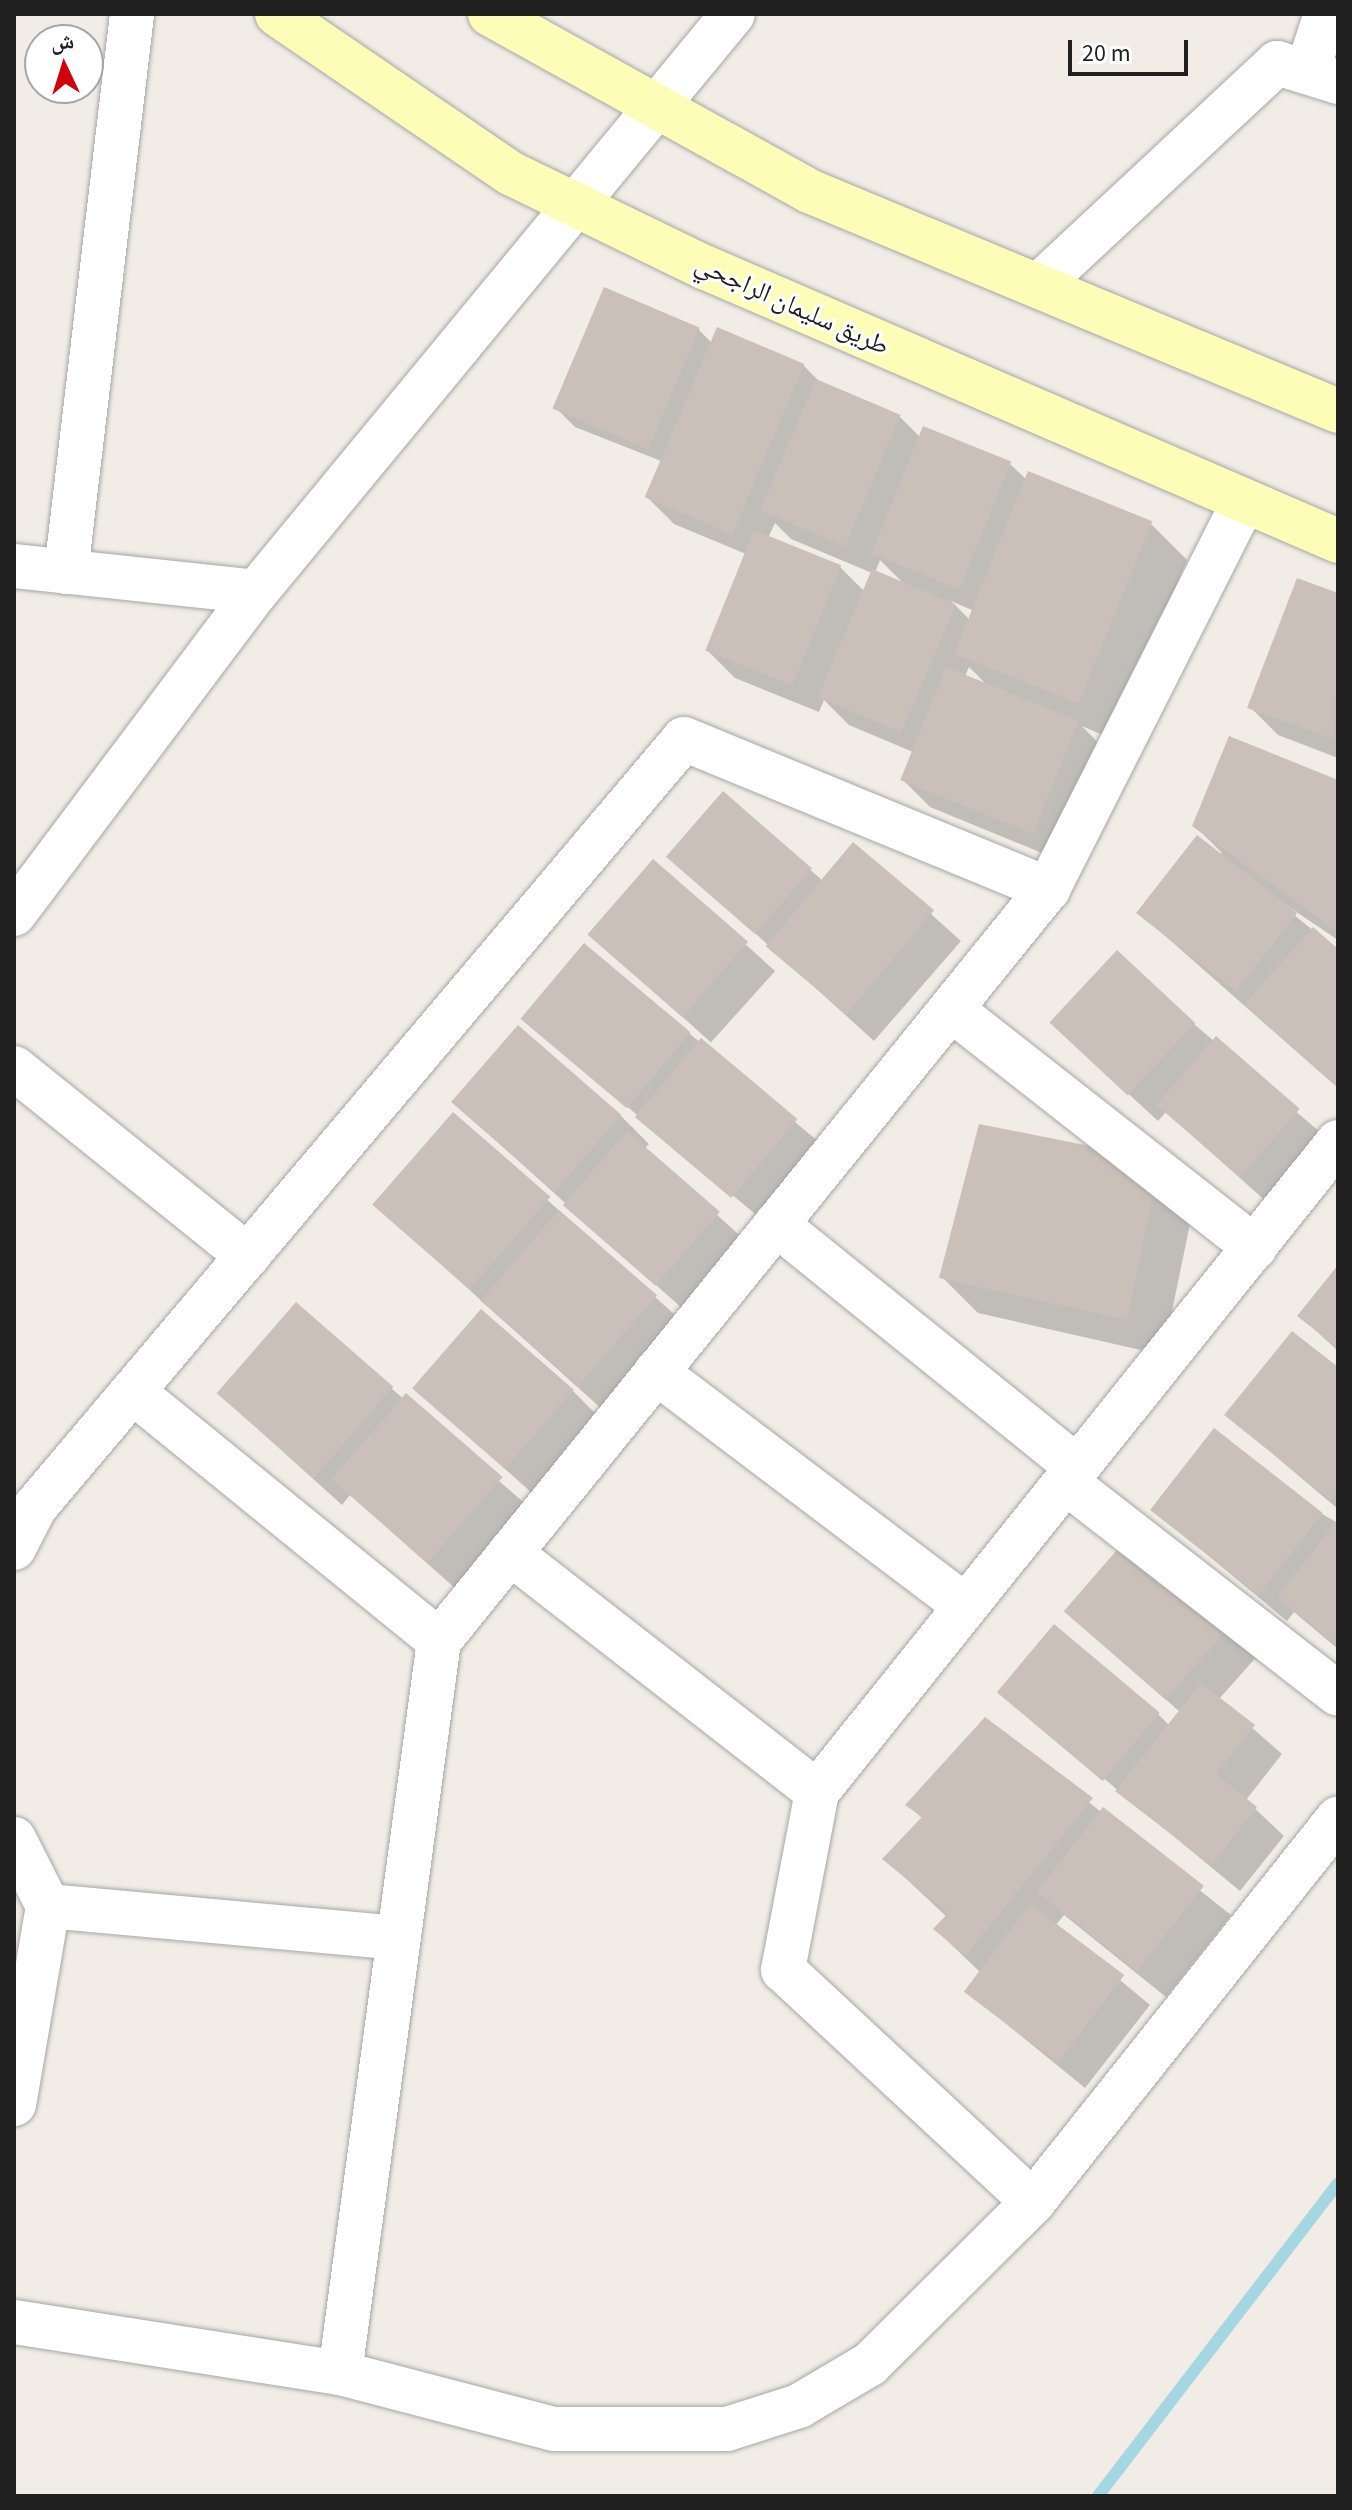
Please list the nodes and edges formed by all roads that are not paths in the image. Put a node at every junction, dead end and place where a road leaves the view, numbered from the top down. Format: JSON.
{"nodes":[{"id":1,"x":132,"y":14,"type":"edge"},
{"id":2,"x":277,"y":14,"type":"edge"},
{"id":3,"x":490,"y":14,"type":"edge"},
{"id":4,"x":733,"y":14,"type":"edge"},
{"id":5,"x":1326,"y":14,"type":"edge"},
{"id":6,"x":1323,"y":77,"type":"edge"},
{"id":7,"x":656,"y":108,"type":"junction"},
{"id":8,"x":576,"y":204,"type":"junction"},
{"id":9,"x":1038,"y":286,"type":"junction"},
{"id":10,"x":1338,"y":411,"type":"edge"},
{"id":11,"x":1244,"y":501,"type":"junction"},
{"id":12,"x":1338,"y":541,"type":"edge"},
{"id":13,"x":14,"y":566,"type":"edge"},
{"id":14,"x":66,"y":572,"type":"junction"},
{"id":15,"x":256,"y":592,"type":"junction"},
{"id":16,"x":1048,"y":889,"type":"junction"},
{"id":17,"x":14,"y":914,"type":"edge"},
{"id":18,"x":952,"y":1010,"type":"junction"},
{"id":19,"x":14,"y":1068,"type":"edge"},
{"id":20,"x":1338,"y":1142,"type":"edge"},
{"id":21,"x":776,"y":1224,"type":"junction"},
{"id":22,"x":1255,"y":1248,"type":"junction"},
{"id":23,"x":248,"y":1256,"type":"junction"},
{"id":24,"x":656,"y":1372,"type":"junction"},
{"id":25,"x":133,"y":1392,"type":"junction"},
{"id":26,"x":1072,"y":1475,"type":"junction"},
{"id":27,"x":14,"y":1548,"type":"edge"},
{"id":28,"x":510,"y":1553,"type":"junction"},
{"id":29,"x":965,"y":1606,"type":"junction"},
{"id":30,"x":439,"y":1641,"type":"junction"},
{"id":31,"x":1338,"y":1694,"type":"edge"},
{"id":32,"x":817,"y":1792,"type":"junction"},
{"id":33,"x":1338,"y":1819,"type":"edge"},
{"id":34,"x":14,"y":1839,"type":"edge"},
{"id":35,"x":48,"y":1906,"type":"junction"},
{"id":36,"x":398,"y":1938,"type":"junction"},
{"id":37,"x":14,"y":2104,"type":"edge"},
{"id":38,"x":1033,"y":2202,"type":"junction"},
{"id":39,"x":14,"y":2322,"type":"edge"},
{"id":40,"x":340,"y":2373,"type":"junction"}],
"edges":[{"from":1,"to":14,"type":"street"},
{"from":2,"to":8,"type":"main road","name":"طريق سليمان الراجحي"},
{"from":3,"to":7,"type":"main road"},
{"from":4,"to":7,"type":"street"},
{"from":5,"to":6,"type":"street"},
{"from":6,"to":9,"type":"street"},
{"from":7,"to":8,"type":"street"},
{"from":7,"to":9,"type":"main road"},
{"from":8,"to":11,"type":"main road","name":"طريق سليمان الراجحي"},
{"from":8,"to":15,"type":"street"},
{"from":9,"to":10,"type":"main road"},
{"from":11,"to":12,"type":"main road","name":"طريق سليمان الراجحي"},
{"from":11,"to":16,"type":"street"},
{"from":13,"to":14,"type":"street"},
{"from":14,"to":15,"type":"street"},
{"from":15,"to":17,"type":"street"},
{"from":16,"to":18,"type":"street"},
{"from":16,"to":23,"type":"street"},
{"from":18,"to":21,"type":"street"},
{"from":18,"to":22,"type":"street"},
{"from":19,"to":23,"type":"street"},
{"from":20,"to":22,"type":"street"},
{"from":21,"to":24,"type":"street"},
{"from":21,"to":26,"type":"street"},
{"from":22,"to":26,"type":"street"},
{"from":23,"to":25,"type":"street"},
{"from":24,"to":28,"type":"street"},
{"from":24,"to":29,"type":"street"},
{"from":25,"to":27,"type":"street"},
{"from":25,"to":30,"type":"street"},
{"from":26,"to":29,"type":"street"},
{"from":26,"to":31,"type":"street"},
{"from":28,"to":30,"type":"street"},
{"from":28,"to":32,"type":"street"},
{"from":29,"to":32,"type":"street"},
{"from":30,"to":36,"type":"street"},
{"from":32,"to":38,"type":"street"},
{"from":33,"to":38,"type":"street"},
{"from":34,"to":35,"type":"street"},
{"from":35,"to":36,"type":"street"},
{"from":35,"to":37,"type":"street"},
{"from":36,"to":40,"type":"street"},
{"from":38,"to":40,"type":"street"},
{"from":39,"to":40,"type":"street"}]}
